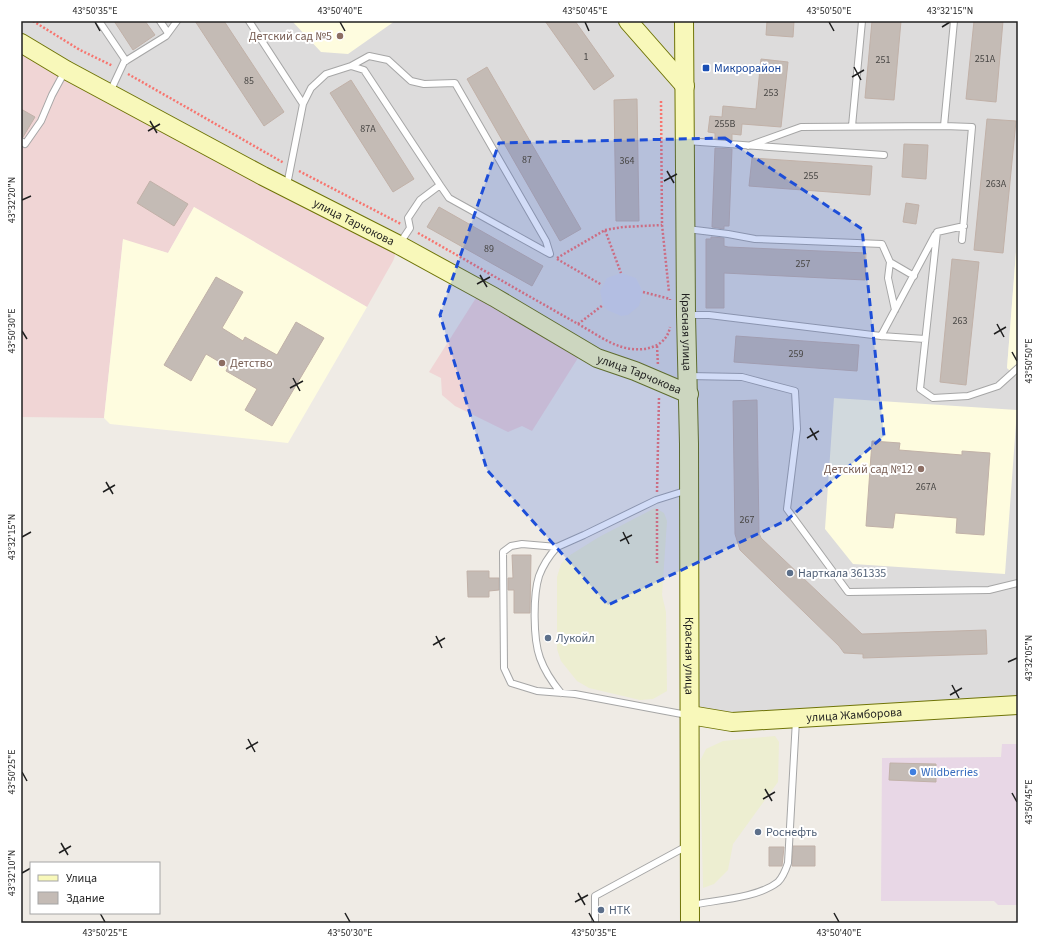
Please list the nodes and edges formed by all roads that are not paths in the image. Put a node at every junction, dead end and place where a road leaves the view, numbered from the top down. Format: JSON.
{"nodes":[{"id":1,"x":99,"y":21,"type":"edge"},
{"id":2,"x":160,"y":21,"type":"edge"},
{"id":3,"x":177,"y":21,"type":"edge"},
{"id":4,"x":249,"y":21,"type":"edge"},
{"id":5,"x":628,"y":21,"type":"edge"},
{"id":6,"x":684,"y":21,"type":"edge"},
{"id":7,"x":862,"y":21,"type":"edge"},
{"id":8,"x":954,"y":21,"type":"edge"},
{"id":9,"x":168,"y":33,"type":"junction"},
{"id":10,"x":21,"y":44,"type":"edge"},
{"id":11,"x":126,"y":61,"type":"junction"},
{"id":12,"x":351,"y":66,"type":"junction"},
{"id":13,"x":66,"y":70,"type":"junction"},
{"id":14,"x":685,"y":86,"type":"junction"},
{"id":15,"x":109,"y":93,"type":"junction"},
{"id":16,"x":303,"y":104,"type":"junction"},
{"id":17,"x":852,"y":126,"type":"junction"},
{"id":18,"x":944,"y":126,"type":"junction"},
{"id":19,"x":21,"y":141,"type":"edge"},
{"id":20,"x":685,"y":141,"type":"junction"},
{"id":21,"x":748,"y":146,"type":"junction"},
{"id":22,"x":884,"y":155,"type":"dead end"},
{"id":23,"x":440,"y":185,"type":"junction"},
{"id":24,"x":286,"y":188,"type":"junction"},
{"id":25,"x":964,"y":226,"type":"junction"},
{"id":26,"x":685,"y":229,"type":"junction"},
{"id":27,"x":937,"y":232,"type":"junction"},
{"id":28,"x":962,"y":240,"type":"dead end"},
{"id":29,"x":399,"y":245,"type":"junction"},
{"id":30,"x":890,"y":262,"type":"junction"},
{"id":31,"x":914,"y":276,"type":"junction"},
{"id":32,"x":895,"y":310,"type":"junction"},
{"id":33,"x":686,"y":315,"type":"junction"},
{"id":34,"x":881,"y":336,"type":"junction"},
{"id":35,"x":925,"y":339,"type":"junction"},
{"id":36,"x":1018,"y":368,"type":"edge"},
{"id":37,"x":688,"y":376,"type":"junction"},
{"id":38,"x":688,"y":394,"type":"junction"},
{"id":39,"x":689,"y":490,"type":"junction"},
{"id":40,"x":556,"y":547,"type":"junction"},
{"id":41,"x":1018,"y":583,"type":"edge"},
{"id":42,"x":561,"y":693,"type":"junction"},
{"id":43,"x":1018,"y":705,"type":"edge"},
{"id":44,"x":690,"y":715,"type":"junction"},
{"id":45,"x":796,"y":718,"type":"junction"},
{"id":46,"x":690,"y":845,"type":"junction"},
{"id":47,"x":690,"y":905,"type":"junction"},
{"id":48,"x":595,"y":923,"type":"edge"},
{"id":49,"x":690,"y":923,"type":"edge"}],
"edges":[{"from":1,"to":11,"type":"lane"},
{"from":2,"to":9,"type":"lane"},
{"from":3,"to":9,"type":"lane"},
{"from":4,"to":16,"type":"lane"},
{"from":5,"to":14,"type":"main road"},
{"from":6,"to":14,"type":"main road","name":"Красная улица"},
{"from":7,"to":17,"type":"lane"},
{"from":8,"to":18,"type":"lane"},
{"from":9,"to":11,"type":"lane"},
{"from":10,"to":13,"type":"main road","name":"улица Тарчокова"},
{"from":11,"to":15,"type":"lane"},
{"from":12,"to":16,"type":"lane"},
{"from":12,"to":23,"type":"lane"},
{"from":12,"to":23,"type":"lane"},
{"from":13,"to":15,"type":"main road","name":"улица Тарчокова"},
{"from":13,"to":19,"type":"lane"},
{"from":14,"to":20,"type":"main road","name":"Красная улица"},
{"from":15,"to":24,"type":"main road","name":"улица Тарчокова"},
{"from":16,"to":24,"type":"lane"},
{"from":17,"to":18,"type":"lane"},
{"from":17,"to":21,"type":"lane"},
{"from":18,"to":25,"type":"lane"},
{"from":20,"to":21,"type":"lane"},
{"from":20,"to":26,"type":"main road","name":"Красная улица"},
{"from":21,"to":22,"type":"lane"},
{"from":23,"to":29,"type":"lane"},
{"from":24,"to":29,"type":"main road","name":"улица Тарчокова"},
{"from":25,"to":27,"type":"lane"},
{"from":25,"to":28,"type":"lane"},
{"from":26,"to":30,"type":"lane"},
{"from":26,"to":33,"type":"main road","name":"Красная улица"},
{"from":27,"to":31,"type":"lane"},
{"from":27,"to":35,"type":"lane"},
{"from":29,"to":38,"type":"main road","name":"улица Тарчокова"},
{"from":30,"to":31,"type":"lane"},
{"from":30,"to":32,"type":"lane"},
{"from":31,"to":32,"type":"lane"},
{"from":32,"to":34,"type":"lane"},
{"from":33,"to":34,"type":"lane"},
{"from":33,"to":37,"type":"main road","name":"Красная улица"},
{"from":34,"to":35,"type":"lane"},
{"from":35,"to":36,"type":"lane"},
{"from":37,"to":38,"type":"main road","name":"Красная улица"},
{"from":37,"to":41,"type":"lane"},
{"from":38,"to":39,"type":"main road","name":"Красная улица"},
{"from":39,"to":40,"type":"lane"},
{"from":39,"to":44,"type":"main road","name":"Красная улица"},
{"from":40,"to":42,"type":"lane"},
{"from":40,"to":42,"type":"lane"},
{"from":42,"to":44,"type":"lane"},
{"from":43,"to":45,"type":"main road","name":"улица Жамборова"},
{"from":44,"to":45,"type":"main road","name":"улица Жамборова"},
{"from":44,"to":46,"type":"main road","name":"Красная улица"},
{"from":45,"to":47,"type":"lane"},
{"from":46,"to":47,"type":"main road","name":"Красная улица"},
{"from":46,"to":48,"type":"lane"},
{"from":47,"to":49,"type":"main road","name":"Красная улица"}]}
